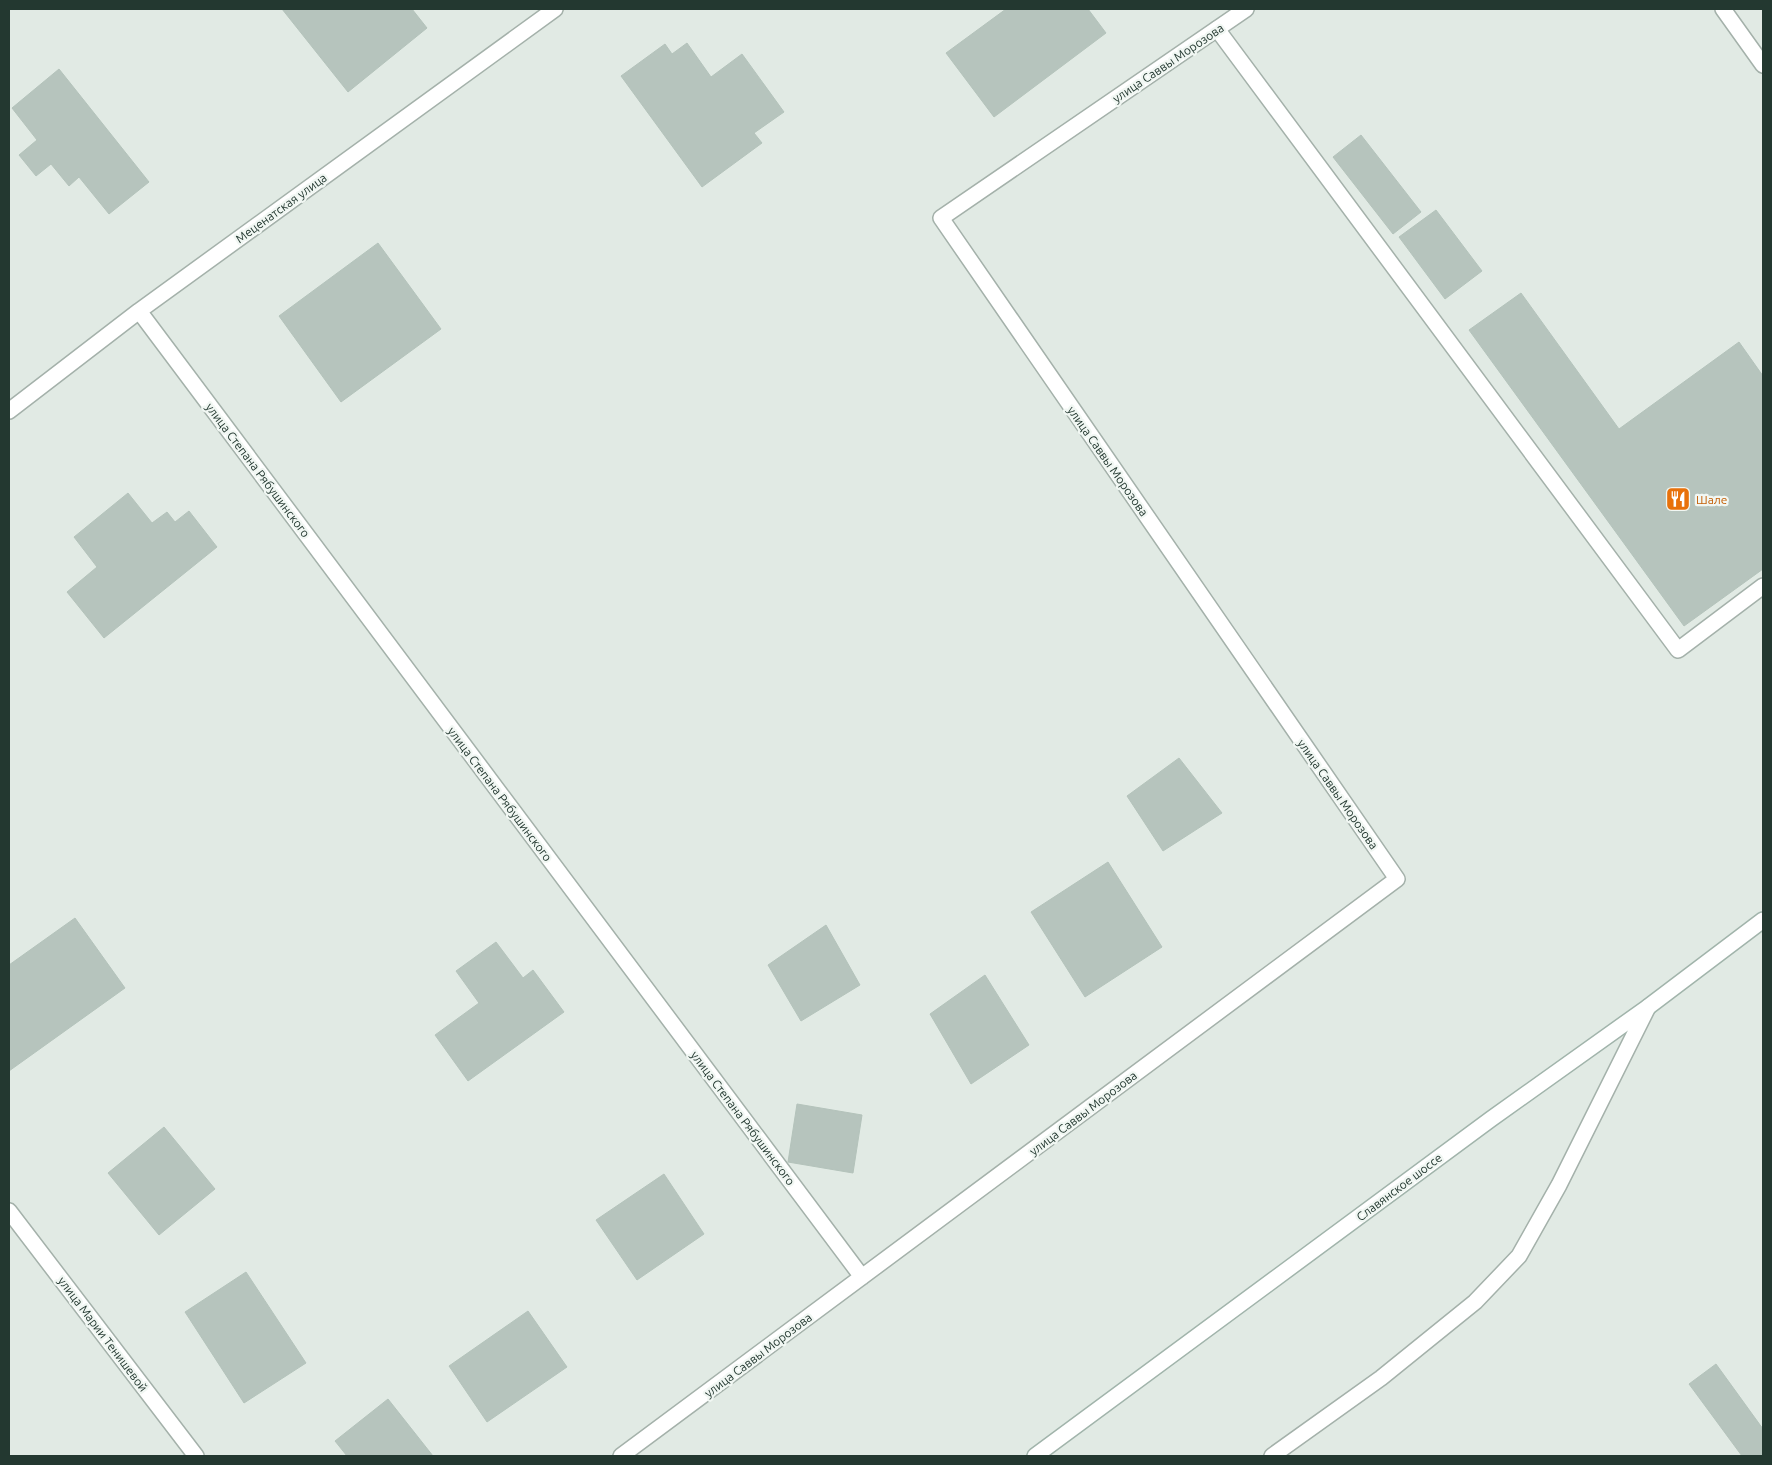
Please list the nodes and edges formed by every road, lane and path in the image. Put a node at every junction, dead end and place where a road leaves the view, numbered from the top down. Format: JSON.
{"nodes":[{"id":1,"x":556,"y":9,"type":"edge"},
{"id":2,"x":1246,"y":9,"type":"edge"},
{"id":3,"x":1723,"y":9,"type":"edge"},
{"id":4,"x":1217,"y":28,"type":"junction"},
{"id":5,"x":1763,"y":65,"type":"edge"},
{"id":6,"x":139,"y":311,"type":"junction"},
{"id":7,"x":9,"y":411,"type":"edge"},
{"id":8,"x":1763,"y":586,"type":"edge"},
{"id":9,"x":1763,"y":920,"type":"edge"},
{"id":10,"x":1648,"y":1007,"type":"junction"},
{"id":11,"x":9,"y":1211,"type":"edge"},
{"id":12,"x":862,"y":1277,"type":"junction"},
{"id":13,"x":196,"y":1456,"type":"edge"},
{"id":14,"x":622,"y":1456,"type":"edge"},
{"id":15,"x":1035,"y":1456,"type":"edge"},
{"id":16,"x":1272,"y":1456,"type":"edge"}],
"edges":[{"from":1,"to":6,"type":"street","name":"Меценатская улица"},
{"from":2,"to":4,"type":"street","name":"улица Саввы Морозова"},
{"from":3,"to":5,"type":"street"},
{"from":4,"to":8,"type":"street"},
{"from":4,"to":12,"type":"street","name":"улица Саввы Морозова"},
{"from":6,"to":7,"type":"street","name":"Меценатская улица"},
{"from":6,"to":12,"type":"street","name":"улица Степана Рябушинского"},
{"from":9,"to":10,"type":"street","name":"Славянское шоссе"},
{"from":10,"to":15,"type":"street","name":"Славянское шоссе"},
{"from":10,"to":16,"type":"street"},
{"from":11,"to":13,"type":"street","name":"улица Марии Тенишевой"},
{"from":12,"to":14,"type":"street","name":"улица Саввы Морозова"}]}
